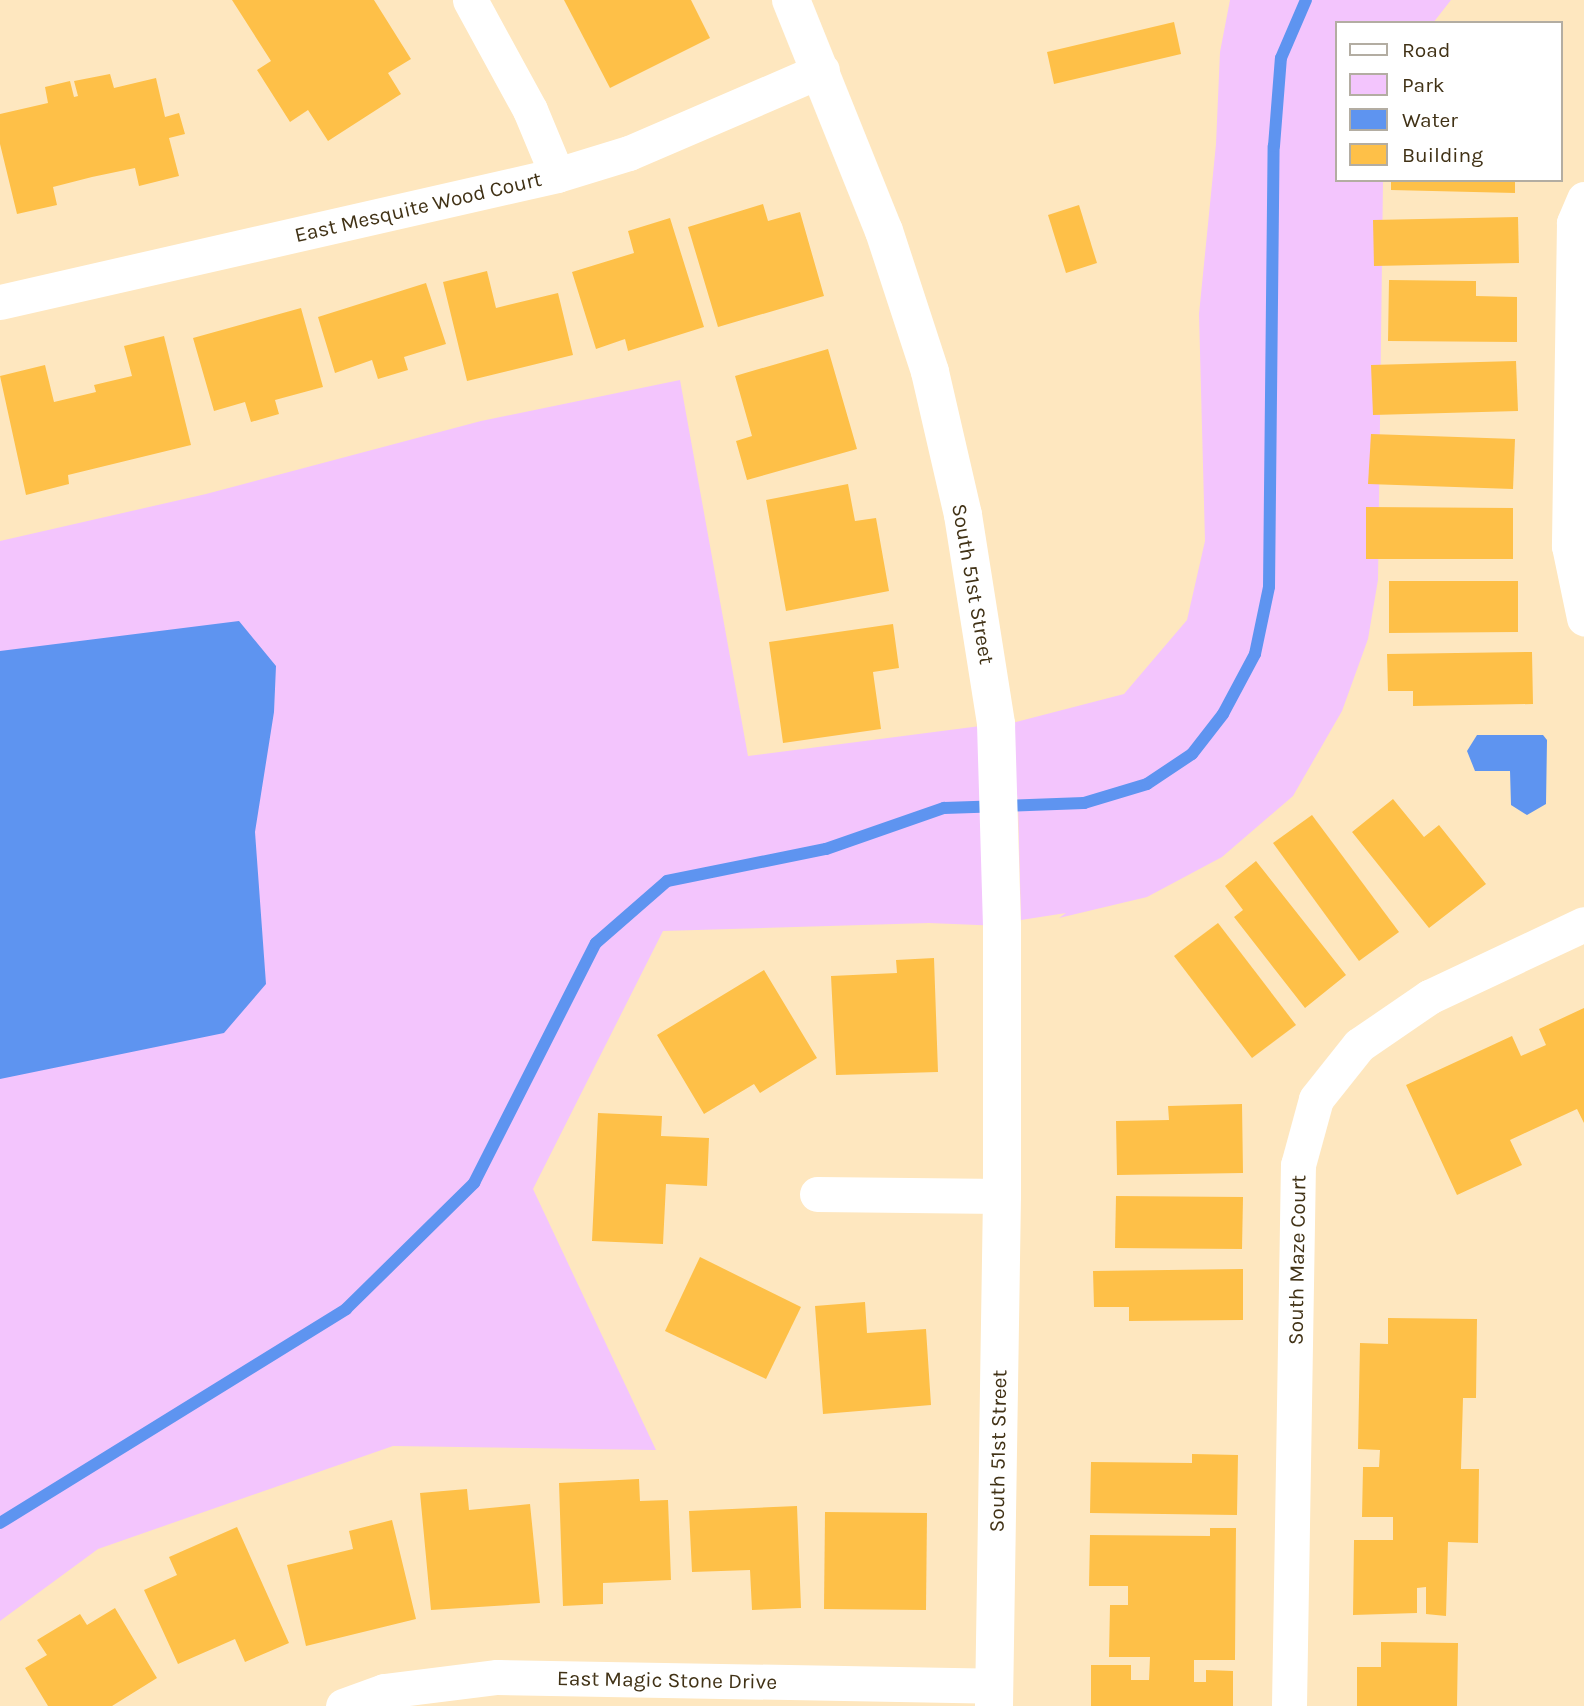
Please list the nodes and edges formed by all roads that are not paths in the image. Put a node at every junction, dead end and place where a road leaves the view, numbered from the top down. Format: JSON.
{"nodes":[{"id":1,"x":470,"y":0,"type":"edge"},
{"id":2,"x":791,"y":0,"type":"edge"},
{"id":3,"x":822,"y":70,"type":"junction"},
{"id":4,"x":557,"y":175,"type":"junction"},
{"id":5,"x":1584,"y":199,"type":"edge"},
{"id":6,"x":0,"y":302,"type":"edge"},
{"id":7,"x":1584,"y":618,"type":"edge"},
{"id":8,"x":1584,"y":924,"type":"edge"},
{"id":9,"x":817,"y":1194,"type":"dead end"},
{"id":10,"x":1002,"y":1196,"type":"junction"},
{"id":11,"x":994,"y":1696,"type":"edge"},
{"id":12,"x":343,"y":1706,"type":"edge"},
{"id":13,"x":1289,"y":1706,"type":"edge"}],
"edges":[{"from":1,"to":4,"type":"street"},
{"from":2,"to":3,"type":"street","name":"South 51st Street"},
{"from":3,"to":4,"type":"street","name":"East Mesquite Wood Court"},
{"from":3,"to":10,"type":"street","name":"South 51st Street"},
{"from":4,"to":6,"type":"street","name":"East Mesquite Wood Court"},
{"from":5,"to":7,"type":"street"},
{"from":8,"to":13,"type":"street","name":"South Maze Court"},
{"from":9,"to":10,"type":"street"},
{"from":10,"to":11,"type":"street","name":"South 51st Street"},
{"from":11,"to":12,"type":"street","name":"East Magic Stone Drive"}]}
